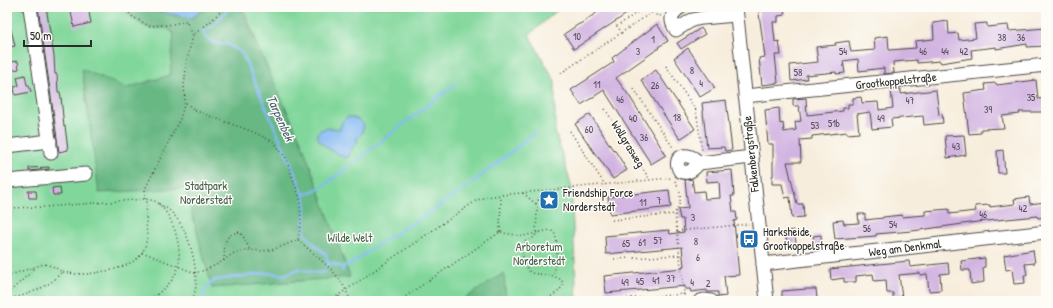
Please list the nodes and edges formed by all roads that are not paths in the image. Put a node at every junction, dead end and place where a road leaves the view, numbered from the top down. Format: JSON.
{"nodes":[{"id":1,"x":30,"y":7,"type":"edge"},
{"id":2,"x":682,"y":7,"type":"edge"},
{"id":3,"x":736,"y":11,"type":"edge"},
{"id":4,"x":692,"y":20,"type":"junction"},
{"id":5,"x":1046,"y":65,"type":"edge"},
{"id":6,"x":745,"y":96,"type":"junction"},
{"id":7,"x":7,"y":146,"type":"edge"},
{"id":8,"x":752,"y":157,"type":"junction"},
{"id":9,"x":681,"y":158,"type":"road end"},
{"id":10,"x":86,"y":174,"type":"dead end"},
{"id":11,"x":7,"y":181,"type":"edge"},
{"id":12,"x":1046,"y":232,"type":"edge"},
{"id":13,"x":763,"y":264,"type":"junction"},
{"id":14,"x":700,"y":301,"type":"edge"},
{"id":15,"x":711,"y":301,"type":"edge"},
{"id":16,"x":767,"y":301,"type":"edge"}],
"edges":[{"from":1,"to":7,"type":"street"},
{"from":2,"to":4,"type":"street"},
{"from":2,"to":4,"type":"street"},
{"from":3,"to":4,"type":"street"},
{"from":3,"to":6,"type":"street","name":"Falkenbergstraße"},
{"from":5,"to":6,"type":"street","name":"Grootkoppelstraße"},
{"from":6,"to":8,"type":"street","name":"Falkenbergstraße"},
{"from":8,"to":9,"type":"street"},
{"from":8,"to":13,"type":"street","name":"Falkenbergstraße"},
{"from":10,"to":11,"type":"street"},
{"from":12,"to":13,"type":"street","name":"Weg am Denkmal"},
{"from":13,"to":16,"type":"street","name":"Falkenbergstraße"},
{"from":14,"to":15,"type":"street"}]}
